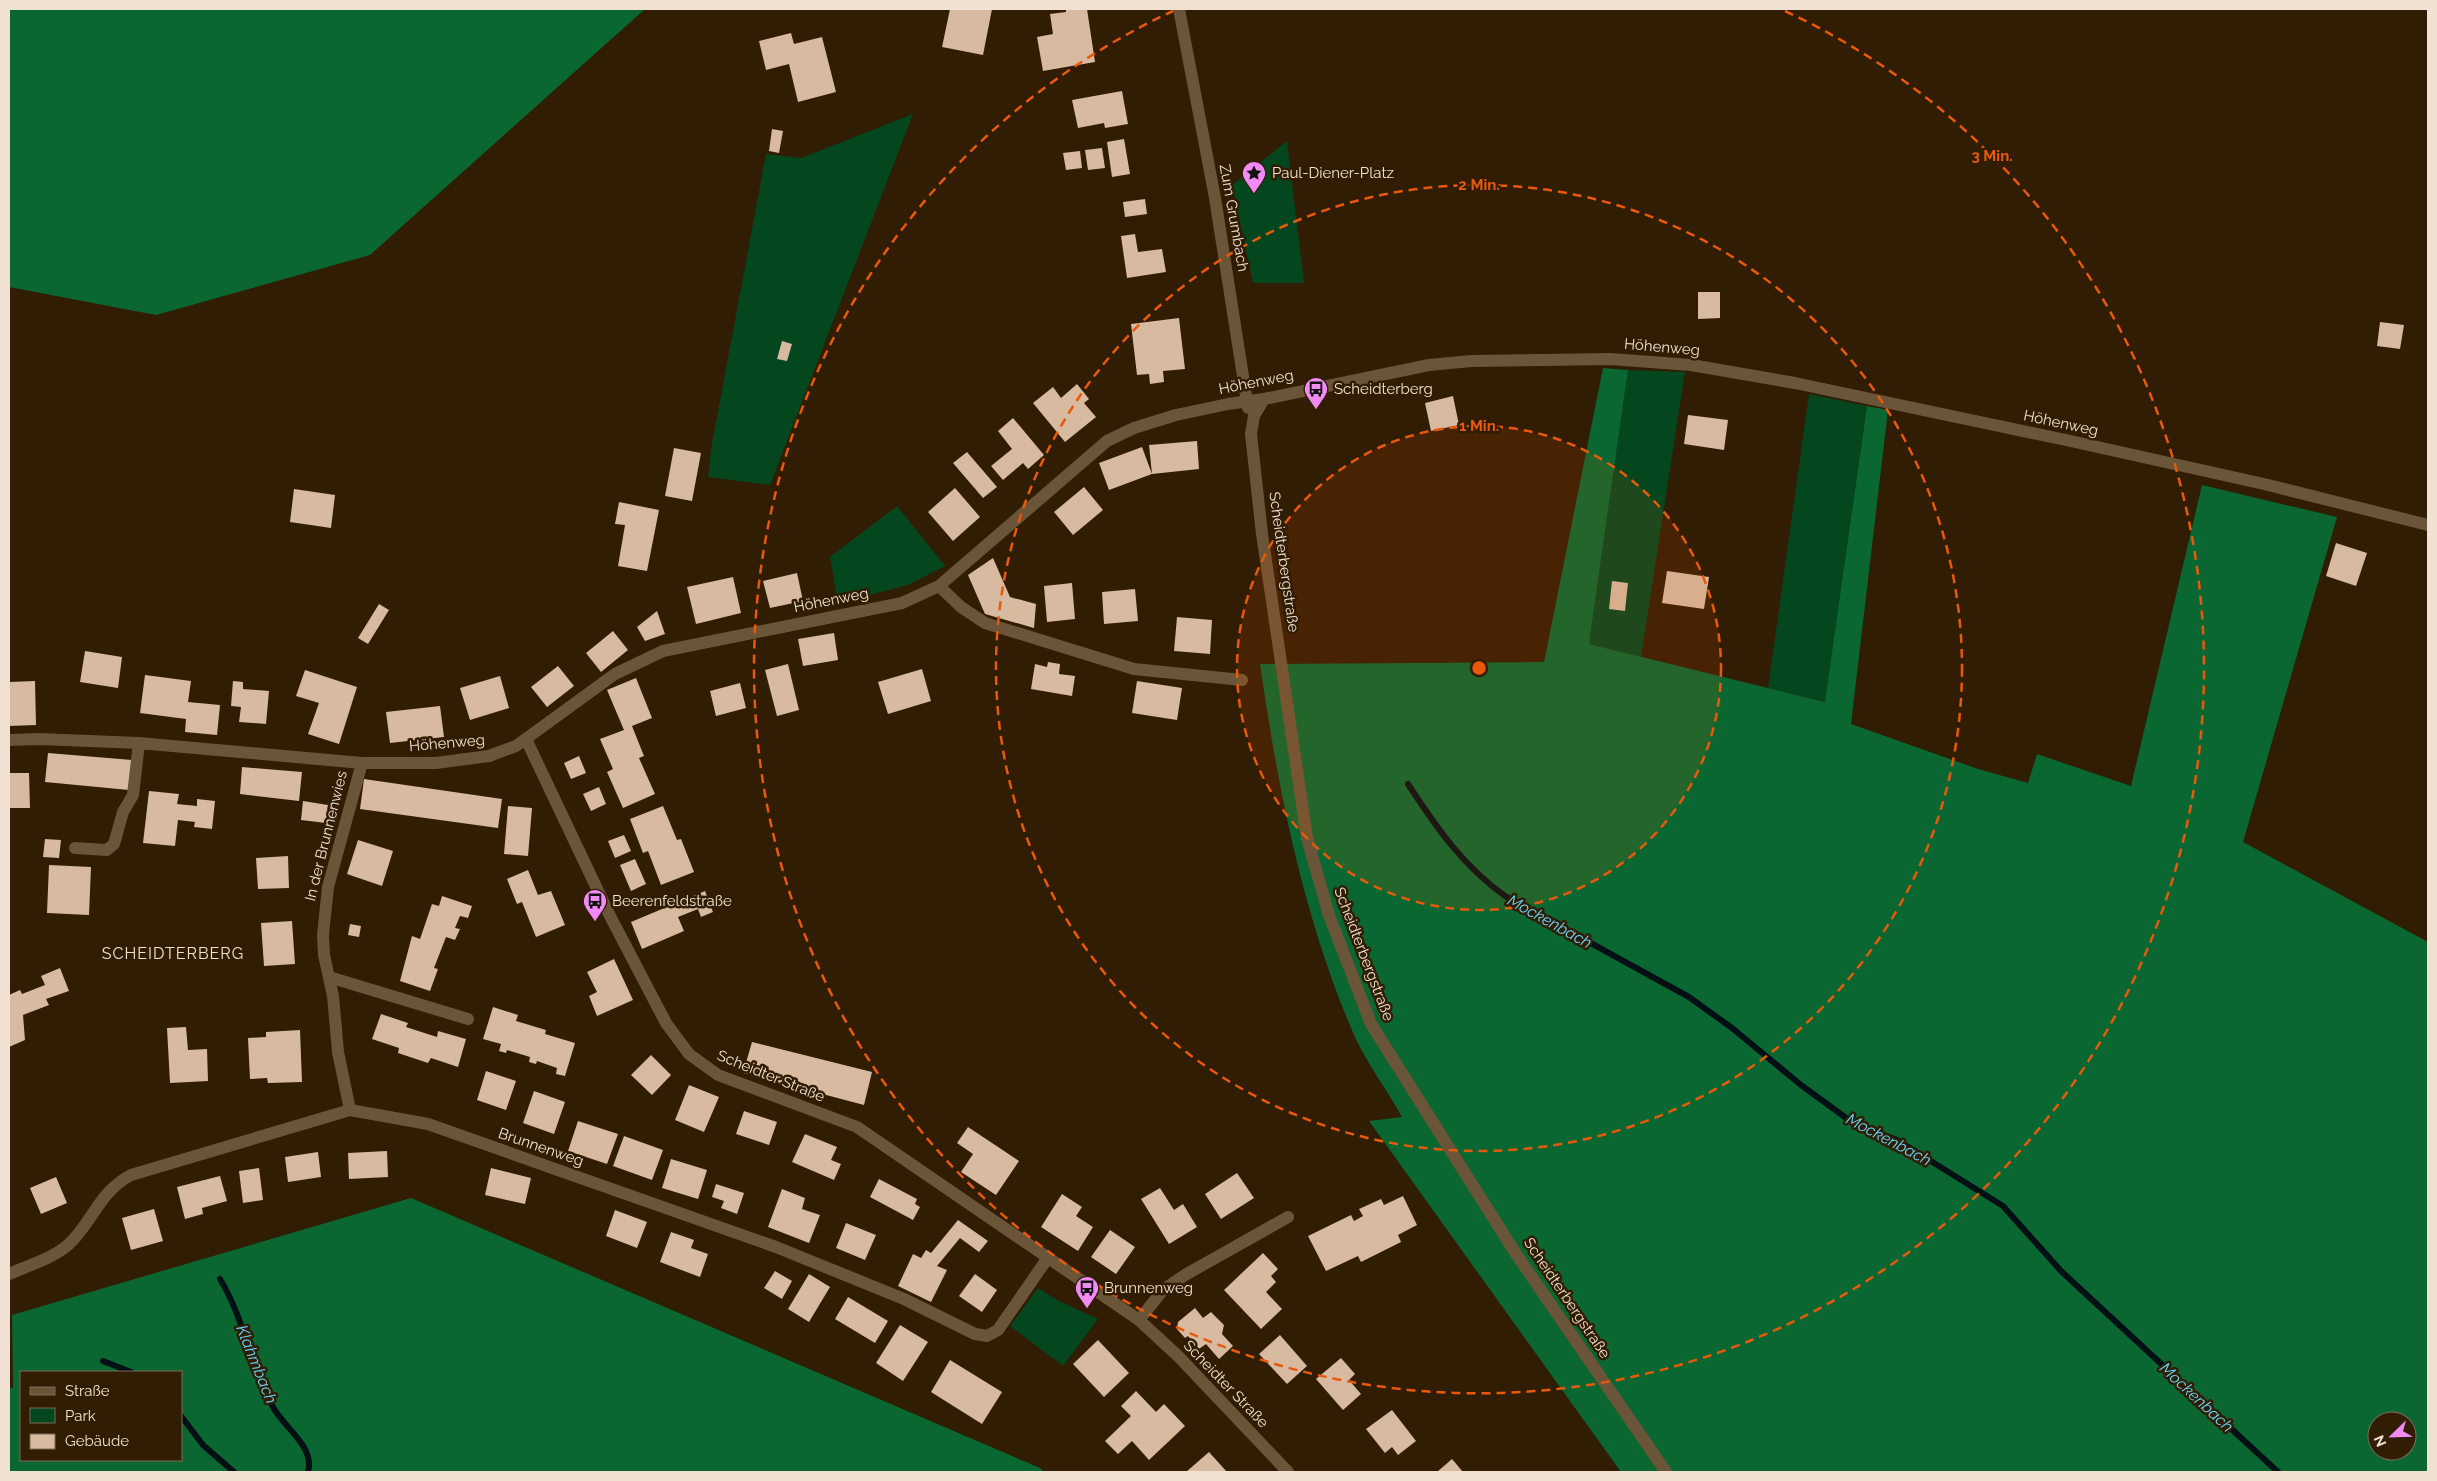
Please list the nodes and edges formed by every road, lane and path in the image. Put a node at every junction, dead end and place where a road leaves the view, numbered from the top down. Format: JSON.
{"nodes":[{"id":1,"x":1180,"y":9,"type":"edge"},
{"id":2,"x":1264,"y":399,"type":"junction"},
{"id":3,"x":1247,"y":401,"type":"junction"},
{"id":4,"x":1250,"y":434,"type":"junction"},
{"id":5,"x":2428,"y":525,"type":"edge"},
{"id":6,"x":939,"y":586,"type":"junction"},
{"id":7,"x":1242,"y":680,"type":"dead end"},
{"id":8,"x":526,"y":739,"type":"junction"},
{"id":9,"x":9,"y":740,"type":"edge"},
{"id":10,"x":138,"y":743,"type":"junction"},
{"id":11,"x":362,"y":763,"type":"junction"},
{"id":12,"x":75,"y":848,"type":"dead end"},
{"id":13,"x":329,"y":977,"type":"junction"},
{"id":14,"x":468,"y":1019,"type":"dead end"},
{"id":15,"x":350,"y":1110,"type":"junction"},
{"id":16,"x":1288,"y":1217,"type":"dead end"},
{"id":17,"x":1047,"y":1259,"type":"junction"},
{"id":18,"x":9,"y":1274,"type":"edge"},
{"id":19,"x":1139,"y":1320,"type":"junction"},
{"id":20,"x":1288,"y":1472,"type":"edge"},
{"id":21,"x":1666,"y":1472,"type":"edge"}],
"edges":[{"from":1,"to":3,"type":"street","name":"Zum Grumbach"},
{"from":2,"to":3,"type":"street","name":"Höhenweg"},
{"from":2,"to":4,"type":"street","name":"Scheidterbergstraße"},
{"from":2,"to":5,"type":"street","name":"Höhenweg"},
{"from":3,"to":4,"type":"street","name":"Zum Grumbach"},
{"from":3,"to":6,"type":"street","name":"Höhenweg"},
{"from":4,"to":21,"type":"street","name":"Scheidterbergstraße"},
{"from":6,"to":7,"type":"street"},
{"from":6,"to":8,"type":"street","name":"Höhenweg"},
{"from":8,"to":11,"type":"street","name":"Höhenweg"},
{"from":8,"to":17,"type":"street","name":"Scheidter Straße"},
{"from":9,"to":10,"type":"street","name":"Höhenweg"},
{"from":10,"to":11,"type":"street","name":"Höhenweg"},
{"from":10,"to":12,"type":"street"},
{"from":11,"to":13,"type":"street","name":"In der Brunnenwies"},
{"from":13,"to":14,"type":"street"},
{"from":13,"to":15,"type":"street","name":"In der Brunnenwies"},
{"from":15,"to":17,"type":"street","name":"Brunnenweg"},
{"from":15,"to":18,"type":"street","name":"Brunnenweg"},
{"from":16,"to":19,"type":"street"},
{"from":17,"to":19,"type":"street","name":"Scheidter Straße"},
{"from":19,"to":20,"type":"street","name":"Scheidter Straße"}]}
